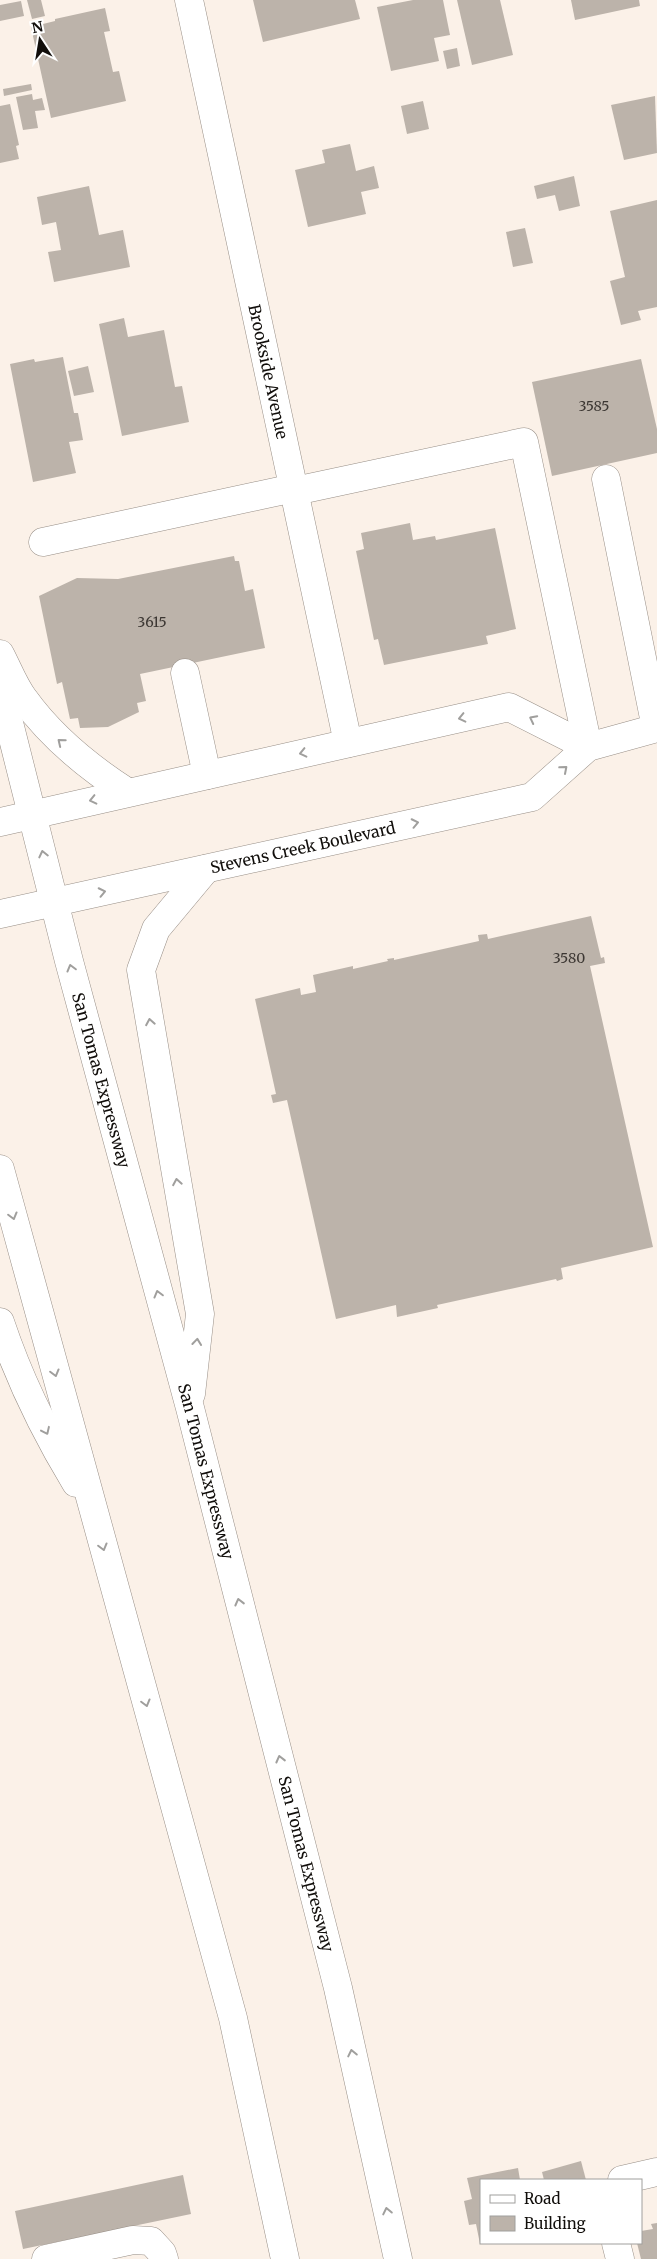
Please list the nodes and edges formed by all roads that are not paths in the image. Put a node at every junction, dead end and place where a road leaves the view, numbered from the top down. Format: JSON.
{"nodes":[{"id":1,"x":189,"y":0,"type":"edge"},
{"id":2,"x":606,"y":479,"type":"dead end"},
{"id":3,"x":294,"y":489,"type":"junction"},
{"id":4,"x":43,"y":542,"type":"dead end"},
{"id":5,"x":0,"y":654,"type":"edge"},
{"id":6,"x":185,"y":673,"type":"dead end"},
{"id":7,"x":0,"y":687,"type":"edge"},
{"id":8,"x":657,"y":728,"type":"edge"},
{"id":9,"x":348,"y":743,"type":"junction"},
{"id":10,"x":588,"y":747,"type":"junction"},
{"id":11,"x":207,"y":775,"type":"junction"},
{"id":12,"x":127,"y":792,"type":"junction"},
{"id":13,"x":33,"y":814,"type":"junction"},
{"id":14,"x":0,"y":822,"type":"edge"},
{"id":15,"x":206,"y":869,"type":"junction"},
{"id":16,"x":54,"y":902,"type":"junction"},
{"id":17,"x":0,"y":914,"type":"edge"},
{"id":18,"x":0,"y":1169,"type":"edge"},
{"id":19,"x":0,"y":1322,"type":"edge"},
{"id":20,"x":190,"y":1408,"type":"junction"},
{"id":21,"x":93,"y":1511,"type":"junction"},
{"id":22,"x":657,"y":2172,"type":"edge"},
{"id":23,"x":626,"y":2179,"type":"edge"},
{"id":24,"x":616,"y":2244,"type":"edge"},
{"id":25,"x":46,"y":2259,"type":"edge"},
{"id":26,"x":164,"y":2259,"type":"edge"},
{"id":27,"x":285,"y":2259,"type":"edge"},
{"id":28,"x":398,"y":2259,"type":"edge"},
{"id":29,"x":620,"y":2259,"type":"edge"}],
"edges":[{"from":1,"to":3,"type":"main road","name":"Brookside Avenue"},
{"from":2,"to":8,"type":"main road"},
{"from":3,"to":4,"type":"main road"},
{"from":3,"to":9,"type":"main road","name":"Brookside Avenue"},
{"from":3,"to":10,"type":"main road"},
{"from":12,"to":5,"type":"main road","one_way":true},
{"from":6,"to":11,"type":"main road"},
{"from":7,"to":13,"type":"main road","name":"San Tomas Expressway"},
{"from":8,"to":10,"type":"main road","name":"Stevens Creek Boulevard"},
{"from":10,"to":9,"type":"main road","one_way":true},
{"from":9,"to":11,"type":"main road","one_way":true},
{"from":15,"to":10,"type":"main road","name":"Stevens Creek Boulevard","one_way":true},
{"from":11,"to":12,"type":"main road"},
{"from":12,"to":13,"type":"main road","one_way":true},
{"from":13,"to":14,"type":"main road"},
{"from":16,"to":13,"type":"main road","name":"San Tomas Expressway","one_way":true},
{"from":16,"to":15,"type":"main road","name":"Stevens Creek Boulevard","one_way":true},
{"from":20,"to":15,"type":"main road","one_way":true},
{"from":16,"to":17,"type":"main road","name":"Stevens Creek Boulevard"},
{"from":20,"to":16,"type":"main road","name":"San Tomas Expressway","one_way":true},
{"from":18,"to":21,"type":"main road","one_way":true},
{"from":19,"to":21,"type":"main road","one_way":true},
{"from":28,"to":20,"type":"main road","name":"San Tomas Expressway","one_way":true},
{"from":21,"to":27,"type":"main road","one_way":true},
{"from":22,"to":23,"type":"main road"},
{"from":24,"to":29,"type":"main road"},
{"from":25,"to":26,"type":"main road"}]}
